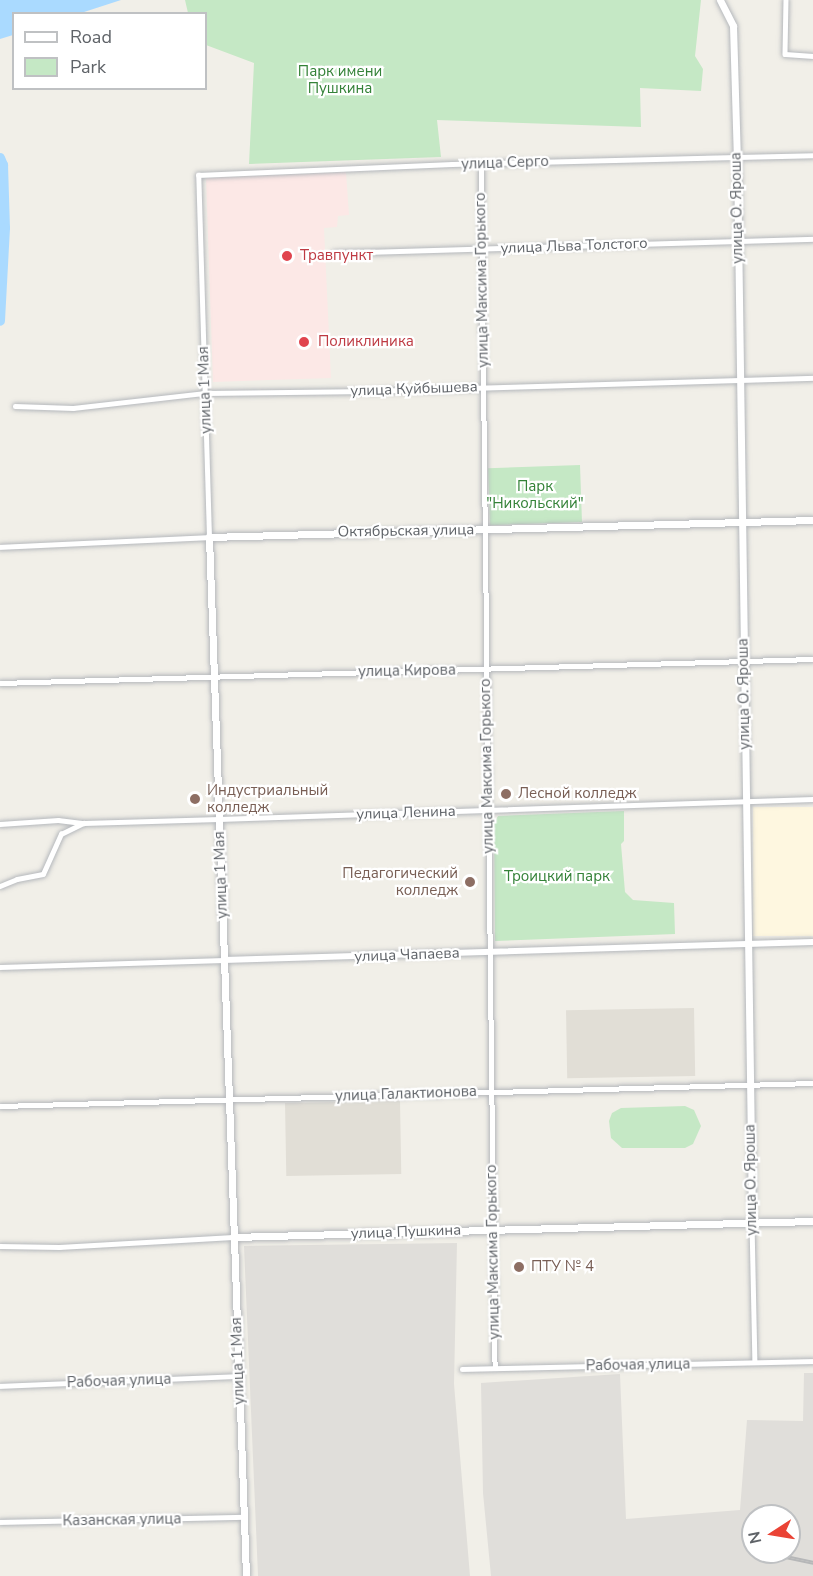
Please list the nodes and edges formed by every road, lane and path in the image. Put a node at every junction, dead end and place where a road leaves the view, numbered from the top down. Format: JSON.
{"nodes":[{"id":1,"x":720,"y":0,"type":"edge"},
{"id":2,"x":786,"y":0,"type":"edge"},
{"id":3,"x":813,"y":56,"type":"edge"},
{"id":4,"x":813,"y":155,"type":"edge"},
{"id":5,"x":737,"y":157,"type":"junction"},
{"id":6,"x":481,"y":163,"type":"junction"},
{"id":7,"x":198,"y":175,"type":"joint"},
{"id":8,"x":813,"y":239,"type":"edge"},
{"id":9,"x":738,"y":241,"type":"junction"},
{"id":10,"x":482,"y":249,"type":"junction"},
{"id":11,"x":334,"y":253,"type":"dead end"},
{"id":12,"x":813,"y":378,"type":"edge"},
{"id":13,"x":740,"y":380,"type":"junction"},
{"id":14,"x":484,"y":387,"type":"junction"},
{"id":15,"x":205,"y":393,"type":"junction"},
{"id":16,"x":15,"y":406,"type":"dead end"},
{"id":17,"x":813,"y":520,"type":"edge"},
{"id":18,"x":741,"y":523,"type":"junction"},
{"id":19,"x":484,"y":529,"type":"junction"},
{"id":20,"x":209,"y":537,"type":"junction"},
{"id":21,"x":0,"y":547,"type":"edge"},
{"id":22,"x":813,"y":659,"type":"edge"},
{"id":23,"x":744,"y":660,"type":"junction"},
{"id":24,"x":486,"y":670,"type":"junction"},
{"id":25,"x":214,"y":675,"type":"junction"},
{"id":26,"x":0,"y":683,"type":"edge"},
{"id":27,"x":813,"y":799,"type":"edge"},
{"id":28,"x":745,"y":801,"type":"junction"},
{"id":29,"x":488,"y":810,"type":"junction"},
{"id":30,"x":219,"y":819,"type":"junction"},
{"id":31,"x":84,"y":823,"type":"junction"},
{"id":32,"x":0,"y":824,"type":"edge"},
{"id":33,"x":0,"y":886,"type":"edge"},
{"id":34,"x":813,"y":942,"type":"edge"},
{"id":35,"x":748,"y":944,"type":"junction"},
{"id":36,"x":489,"y":952,"type":"junction"},
{"id":37,"x":224,"y":960,"type":"junction"},
{"id":38,"x":0,"y":967,"type":"edge"},
{"id":39,"x":813,"y":1083,"type":"edge"},
{"id":40,"x":749,"y":1084,"type":"junction"},
{"id":41,"x":491,"y":1091,"type":"junction"},
{"id":42,"x":228,"y":1101,"type":"junction"},
{"id":43,"x":0,"y":1106,"type":"edge"},
{"id":44,"x":813,"y":1221,"type":"edge"},
{"id":45,"x":752,"y":1223,"type":"junction"},
{"id":46,"x":493,"y":1230,"type":"junction"},
{"id":47,"x":233,"y":1237,"type":"junction"},
{"id":48,"x":0,"y":1246,"type":"edge"},
{"id":49,"x":813,"y":1361,"type":"edge"},
{"id":50,"x":755,"y":1362,"type":"junction"},
{"id":51,"x":495,"y":1368,"type":"junction"},
{"id":52,"x":462,"y":1369,"type":"dead end"},
{"id":53,"x":239,"y":1376,"type":"junction"},
{"id":54,"x":0,"y":1386,"type":"edge"},
{"id":55,"x":243,"y":1517,"type":"junction"},
{"id":56,"x":0,"y":1522,"type":"edge"},
{"id":57,"x":246,"y":1576,"type":"edge"}],
"edges":[{"from":1,"to":5,"type":"main road","name":"улица О. Яроша"},
{"from":2,"to":3,"type":"street"},
{"from":4,"to":5,"type":"street","name":"улица Серго"},
{"from":5,"to":6,"type":"street","name":"улица Серго"},
{"from":5,"to":9,"type":"main road","name":"улица О. Яроша"},
{"from":6,"to":7,"type":"street","name":"улица Серго"},
{"from":6,"to":10,"type":"street","name":"улица Максима Горького"},
{"from":7,"to":15,"type":"street","name":"улица 1 Мая"},
{"from":8,"to":9,"type":"street","name":"улица Льва Толстого"},
{"from":9,"to":10,"type":"street","name":"улица Льва Толстого"},
{"from":9,"to":13,"type":"main road","name":"улица О. Яроша"},
{"from":10,"to":11,"type":"street","name":"улица Льва Толстого"},
{"from":10,"to":14,"type":"street","name":"улица Максима Горького"},
{"from":12,"to":13,"type":"street","name":"улица Куйбышева"},
{"from":13,"to":14,"type":"street","name":"улица Куйбышева"},
{"from":13,"to":18,"type":"main road","name":"улица О. Яроша"},
{"from":14,"to":15,"type":"street","name":"улица Куйбышева"},
{"from":14,"to":19,"type":"street","name":"улица Максима Горького"},
{"from":15,"to":16,"type":"street","name":"улица Куйбышева"},
{"from":15,"to":20,"type":"street","name":"улица 1 Мая"},
{"from":17,"to":18,"type":"main road","name":"Октябрьская улица"},
{"from":18,"to":19,"type":"main road","name":"Октябрьская улица"},
{"from":18,"to":23,"type":"main road","name":"улица О. Яроша"},
{"from":19,"to":20,"type":"main road","name":"Октябрьская улица"},
{"from":19,"to":24,"type":"street","name":"улица Максима Горького"},
{"from":20,"to":21,"type":"street","name":"Октябрьская улица"},
{"from":20,"to":25,"type":"main road","name":"улица 1 Мая"},
{"from":22,"to":23,"type":"street","name":"улица Кирова"},
{"from":23,"to":24,"type":"street","name":"улица Кирова"},
{"from":23,"to":28,"type":"main road","name":"улица О. Яроша"},
{"from":24,"to":25,"type":"street","name":"улица Кирова"},
{"from":24,"to":29,"type":"street","name":"улица Максима Горького"},
{"from":25,"to":26,"type":"street","name":"улица Кирова"},
{"from":25,"to":30,"type":"main road","name":"улица 1 Мая"},
{"from":27,"to":28,"type":"street","name":"улица Ленина"},
{"from":28,"to":29,"type":"street","name":"улица Ленина"},
{"from":28,"to":35,"type":"main road","name":"улица О. Яроша"},
{"from":29,"to":30,"type":"street","name":"улица Ленина"},
{"from":29,"to":36,"type":"street","name":"улица Максима Горького"},
{"from":30,"to":31,"type":"street","name":"улица Ленина"},
{"from":30,"to":37,"type":"main road","name":"улица 1 Мая"},
{"from":31,"to":32,"type":"street","name":"улица Ленина"},
{"from":31,"to":33,"type":"street"},
{"from":34,"to":35,"type":"street","name":"улица Чапаева"},
{"from":35,"to":36,"type":"street","name":"улица Чапаева"},
{"from":35,"to":40,"type":"main road","name":"улица О. Яроша"},
{"from":36,"to":37,"type":"street","name":"улица Чапаева"},
{"from":36,"to":41,"type":"street","name":"улица Максима Горького"},
{"from":37,"to":38,"type":"street","name":"улица Чапаева"},
{"from":37,"to":42,"type":"main road","name":"улица 1 Мая"},
{"from":39,"to":40,"type":"street","name":"улица Галактионова"},
{"from":40,"to":41,"type":"street","name":"улица Галактионова"},
{"from":40,"to":45,"type":"main road","name":"улица О. Яроша"},
{"from":41,"to":42,"type":"street","name":"улица Галактионова"},
{"from":41,"to":46,"type":"street","name":"улица Максима Горького"},
{"from":42,"to":43,"type":"street","name":"улица Галактионова"},
{"from":42,"to":47,"type":"main road","name":"улица 1 Мая"},
{"from":44,"to":45,"type":"main road","name":"улица Пушкина"},
{"from":45,"to":46,"type":"main road","name":"улица Пушкина"},
{"from":45,"to":50,"type":"street","name":"улица О. Яроша"},
{"from":46,"to":47,"type":"main road","name":"улица Пушкина"},
{"from":46,"to":51,"type":"street","name":"улица Максима Горького"},
{"from":47,"to":48,"type":"street","name":"улица Пушкина"},
{"from":47,"to":53,"type":"main road","name":"улица 1 Мая"},
{"from":49,"to":50,"type":"street","name":"Рабочая улица"},
{"from":50,"to":51,"type":"street","name":"Рабочая улица"},
{"from":51,"to":52,"type":"street","name":"Рабочая улица"},
{"from":53,"to":54,"type":"street","name":"Рабочая улица"},
{"from":53,"to":55,"type":"main road","name":"улица 1 Мая"},
{"from":55,"to":56,"type":"street","name":"Казанская улица"},
{"from":55,"to":57,"type":"main road","name":"улица 1 Мая"}]}
